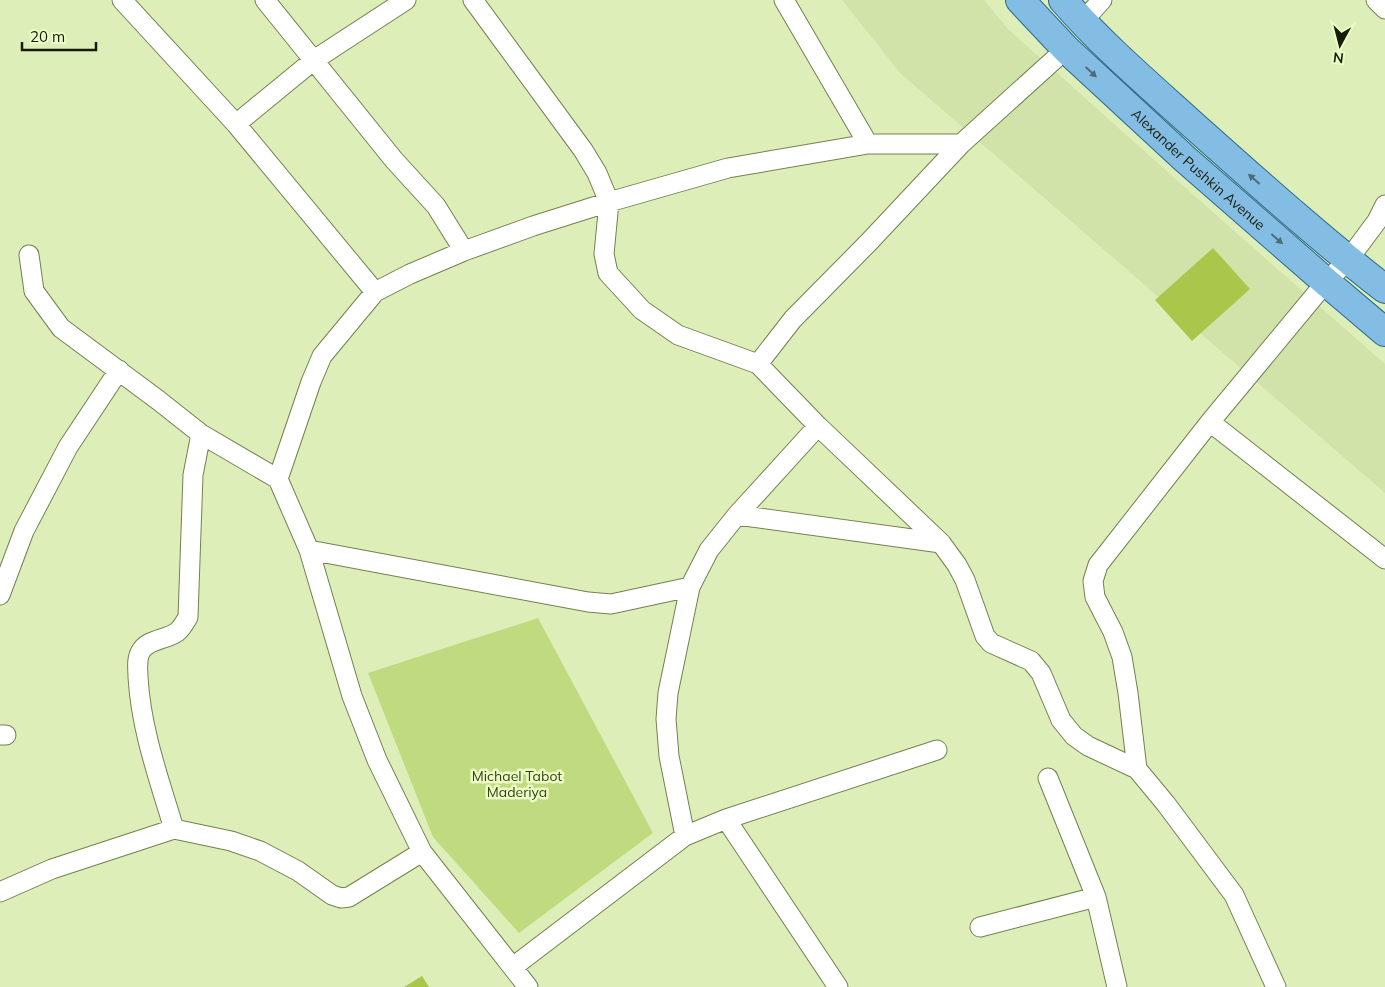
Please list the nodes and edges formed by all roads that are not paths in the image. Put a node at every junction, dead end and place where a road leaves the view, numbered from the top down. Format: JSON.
{"nodes":[{"id":1,"x":122,"y":0,"type":"edge"},
{"id":2,"x":265,"y":0,"type":"edge"},
{"id":3,"x":406,"y":0,"type":"edge"},
{"id":4,"x":473,"y":0,"type":"edge"},
{"id":5,"x":784,"y":0,"type":"edge"},
{"id":6,"x":1020,"y":0,"type":"edge"},
{"id":7,"x":1063,"y":0,"type":"edge"},
{"id":8,"x":1102,"y":0,"type":"edge"},
{"id":9,"x":1376,"y":0,"type":"edge"},
{"id":10,"x":1385,"y":9,"type":"edge"},
{"id":11,"x":1082,"y":22,"type":"junction"},
{"id":12,"x":1066,"y":49,"type":"junction"},
{"id":13,"x":314,"y":60,"type":"junction"},
{"id":14,"x":236,"y":124,"type":"junction"},
{"id":15,"x":868,"y":144,"type":"junction"},
{"id":16,"x":961,"y":144,"type":"junction"},
{"id":17,"x":609,"y":202,"type":"junction"},
{"id":18,"x":1385,"y":205,"type":"edge"},
{"id":19,"x":464,"y":251,"type":"junction"},
{"id":20,"x":29,"y":255,"type":"dead end"},
{"id":21,"x":1348,"y":260,"type":"junction"},
{"id":22,"x":1326,"y":282,"type":"junction"},
{"id":23,"x":1385,"y":289,"type":"edge"},
{"id":24,"x":374,"y":292,"type":"junction"},
{"id":25,"x":1385,"y":332,"type":"edge"},
{"id":26,"x":758,"y":364,"type":"junction"},
{"id":27,"x":118,"y":370,"type":"junction"},
{"id":28,"x":1210,"y":422,"type":"junction"},
{"id":29,"x":818,"y":426,"type":"junction"},
{"id":30,"x":201,"y":434,"type":"junction"},
{"id":31,"x":278,"y":479,"type":"junction"},
{"id":32,"x":737,"y":515,"type":"junction"},
{"id":33,"x":941,"y":543,"type":"junction"},
{"id":34,"x":309,"y":550,"type":"junction"},
{"id":35,"x":1385,"y":559,"type":"edge"},
{"id":36,"x":690,"y":588,"type":"junction"},
{"id":37,"x":0,"y":595,"type":"edge"},
{"id":38,"x":936,"y":750,"type":"dead end"},
{"id":39,"x":1137,"y":769,"type":"junction"},
{"id":40,"x":1048,"y":778,"type":"dead end"},
{"id":41,"x":726,"y":819,"type":"junction"},
{"id":42,"x":174,"y":829,"type":"junction"},
{"id":43,"x":685,"y":836,"type":"junction"},
{"id":44,"x":422,"y":852,"type":"junction"},
{"id":45,"x":0,"y":892,"type":"edge"},
{"id":46,"x":1096,"y":897,"type":"junction"},
{"id":47,"x":980,"y":926,"type":"dead end"},
{"id":48,"x":513,"y":967,"type":"junction"},
{"id":49,"x":528,"y":987,"type":"edge"},
{"id":50,"x":838,"y":987,"type":"edge"},
{"id":51,"x":1117,"y":987,"type":"edge"},
{"id":52,"x":1276,"y":987,"type":"edge"}],
"edges":[{"from":1,"to":14,"type":"street"},
{"from":2,"to":13,"type":"street"},
{"from":3,"to":13,"type":"street"},
{"from":4,"to":17,"type":"street"},
{"from":5,"to":15,"type":"street"},
{"from":6,"to":12,"type":"main road","name":"Alexander Pushkin Avenue"},
{"from":7,"to":11,"type":"main road"},
{"from":8,"to":11,"type":"street"},
{"from":9,"to":10,"type":"street"},
{"from":21,"to":11,"type":"main road","one_way":true},
{"from":12,"to":16,"type":"street"},
{"from":12,"to":22,"type":"main road","name":"Alexander Pushkin Avenue","one_way":true},
{"from":13,"to":14,"type":"street"},
{"from":13,"to":19,"type":"street"},
{"from":14,"to":24,"type":"street"},
{"from":15,"to":16,"type":"street"},
{"from":15,"to":17,"type":"street"},
{"from":16,"to":26,"type":"street"},
{"from":17,"to":19,"type":"street"},
{"from":17,"to":26,"type":"street"},
{"from":18,"to":21,"type":"street"},
{"from":19,"to":24,"type":"street"},
{"from":20,"to":27,"type":"street"},
{"from":21,"to":22,"type":"street"},
{"from":21,"to":23,"type":"main road"},
{"from":22,"to":25,"type":"main road","name":"Alexander Pushkin Avenue"},
{"from":22,"to":28,"type":"street"},
{"from":24,"to":31,"type":"street"},
{"from":26,"to":29,"type":"street"},
{"from":27,"to":30,"type":"street"},
{"from":27,"to":37,"type":"street"},
{"from":28,"to":35,"type":"street"},
{"from":28,"to":39,"type":"street"},
{"from":29,"to":32,"type":"street"},
{"from":29,"to":33,"type":"street"},
{"from":30,"to":31,"type":"street"},
{"from":30,"to":42,"type":"street"},
{"from":31,"to":34,"type":"street"},
{"from":32,"to":33,"type":"street"},
{"from":32,"to":36,"type":"street"},
{"from":33,"to":39,"type":"street"},
{"from":34,"to":36,"type":"street"},
{"from":34,"to":44,"type":"street"},
{"from":36,"to":43,"type":"street"},
{"from":38,"to":41,"type":"street"},
{"from":39,"to":52,"type":"street"},
{"from":40,"to":46,"type":"street"},
{"from":41,"to":43,"type":"street"},
{"from":41,"to":50,"type":"street"},
{"from":42,"to":44,"type":"street"},
{"from":42,"to":45,"type":"street"},
{"from":43,"to":48,"type":"street"},
{"from":44,"to":48,"type":"street"},
{"from":46,"to":47,"type":"street"},
{"from":46,"to":51,"type":"street"},
{"from":48,"to":49,"type":"street"}]}
